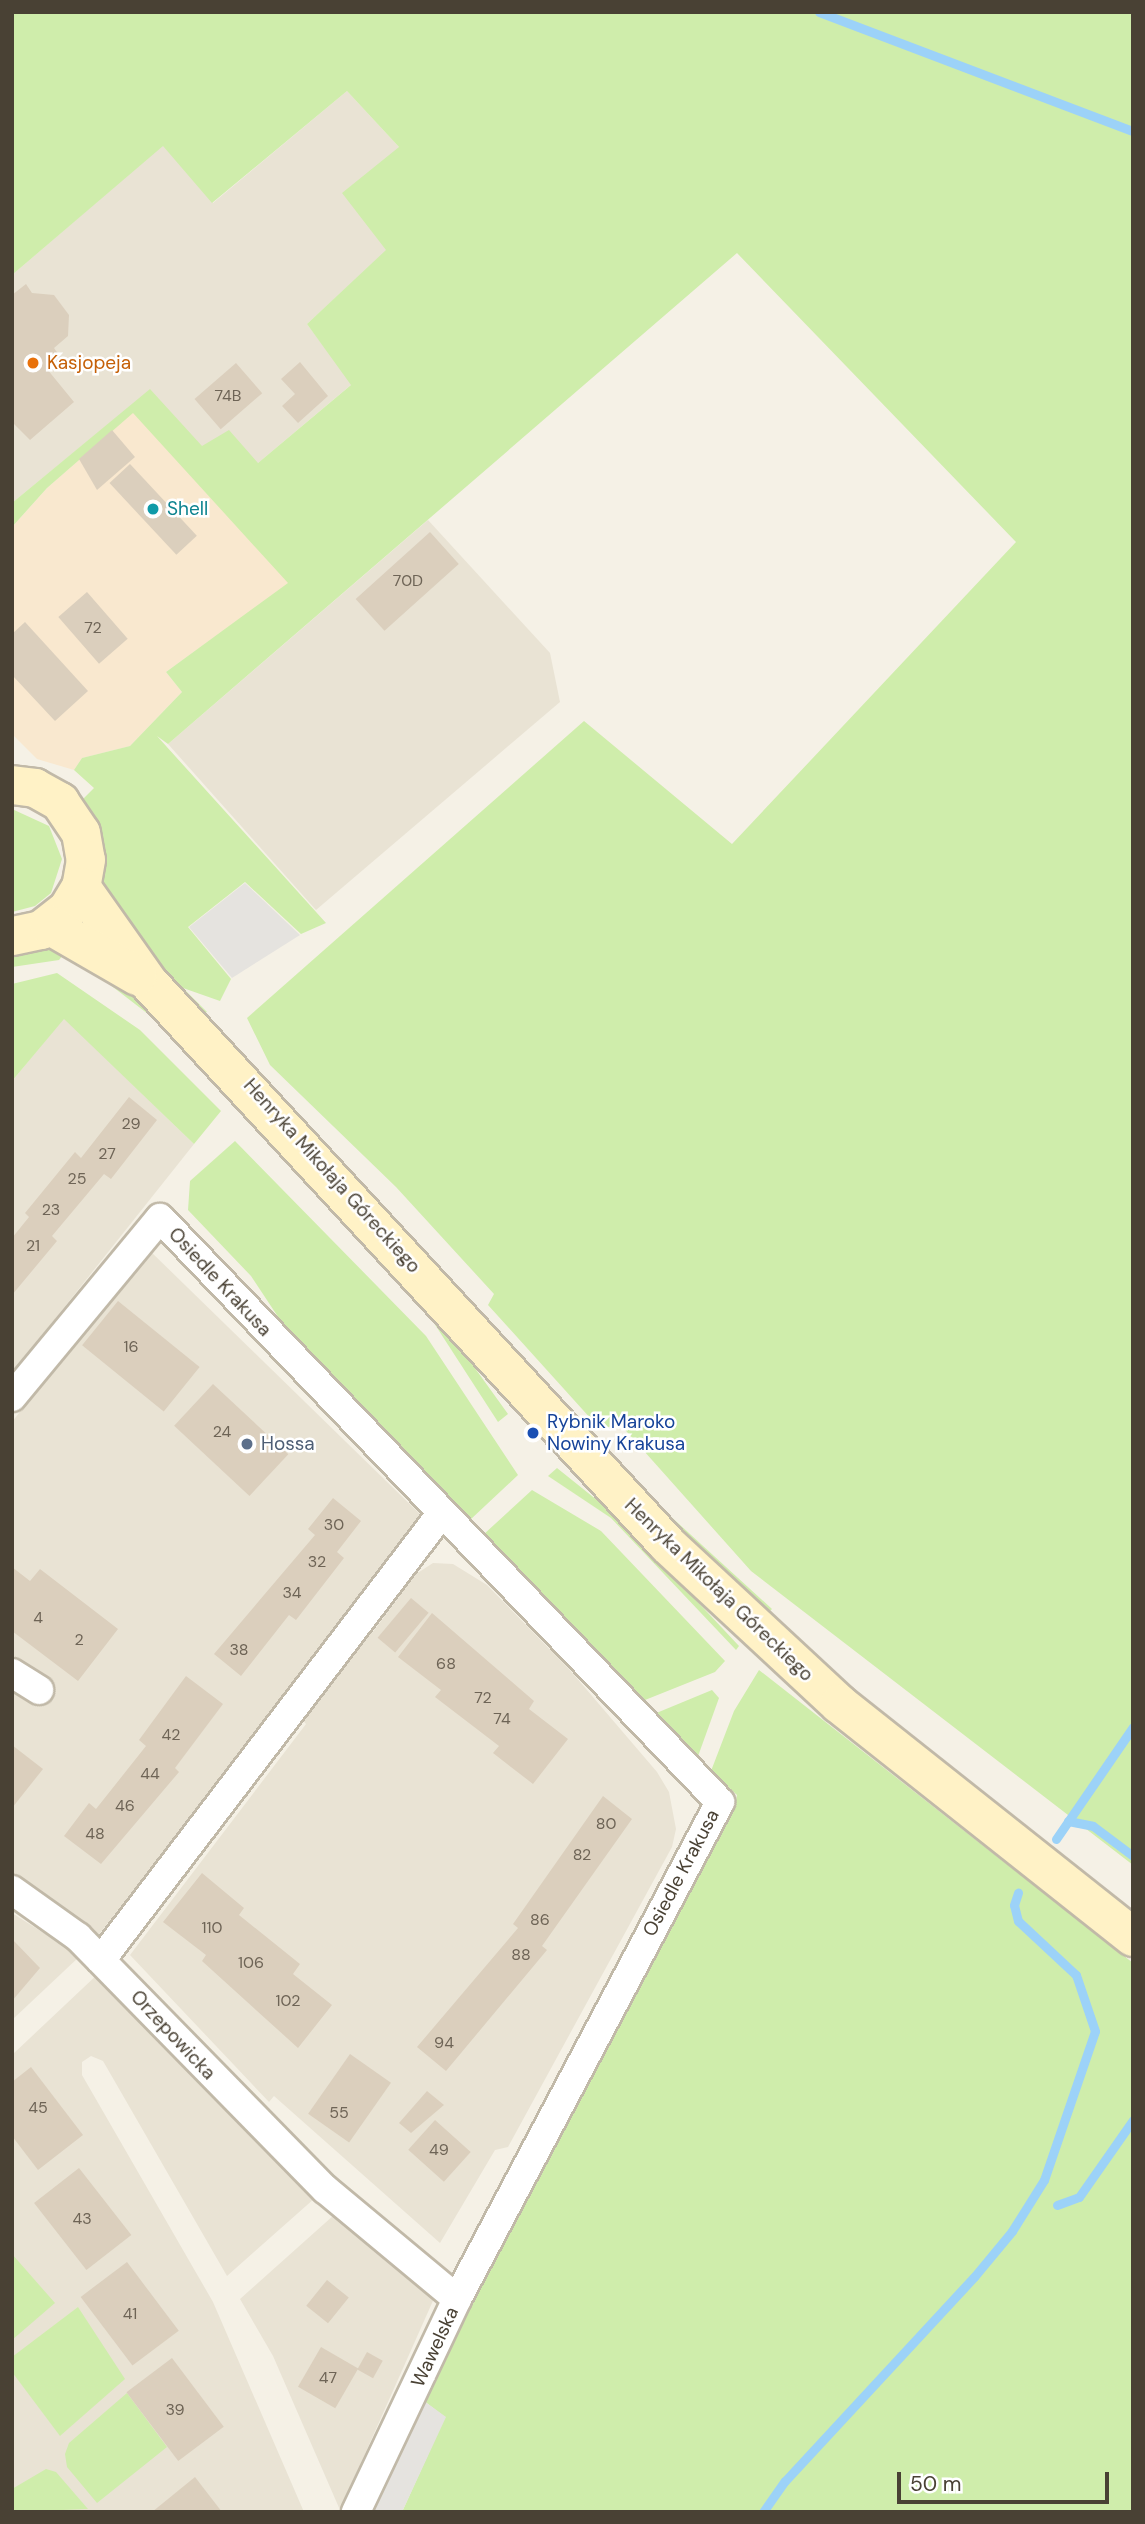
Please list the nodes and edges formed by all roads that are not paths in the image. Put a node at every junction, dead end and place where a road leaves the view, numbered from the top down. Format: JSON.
{"nodes":[{"id":1,"x":12,"y":785,"type":"edge"},
{"id":2,"x":81,"y":887,"type":"junction"},
{"id":3,"x":49,"y":925,"type":"junction"},
{"id":4,"x":12,"y":936,"type":"edge"},
{"id":5,"x":148,"y":982,"type":"junction"},
{"id":6,"x":12,"y":1397,"type":"edge"},
{"id":7,"x":441,"y":1514,"type":"junction"},
{"id":8,"x":12,"y":1673,"type":"edge"},
{"id":9,"x":39,"y":1689,"type":"dead end"},
{"id":10,"x":12,"y":1890,"type":"edge"},
{"id":11,"x":1133,"y":1937,"type":"edge"},
{"id":12,"x":101,"y":1960,"type":"junction"},
{"id":13,"x":325,"y":2189,"type":"joint"},
{"id":14,"x":457,"y":2299,"type":"junction"},
{"id":15,"x":356,"y":2512,"type":"edge"}],
"edges":[{"from":1,"to":2,"type":"main road"},
{"from":2,"to":3,"type":"main road"},
{"from":2,"to":5,"type":"main road","name":"Henryka Mikołaja Góreckiego"},
{"from":3,"to":4,"type":"main road"},
{"from":3,"to":5,"type":"main road","name":"Henryka Mikołaja Góreckiego"},
{"from":5,"to":11,"type":"main road","name":"Henryka Mikołaja Góreckiego"},
{"from":6,"to":7,"type":"street","name":"Osiedle Krakusa"},
{"from":7,"to":12,"type":"street"},
{"from":7,"to":14,"type":"street","name":"Osiedle Krakusa"},
{"from":8,"to":9,"type":"street"},
{"from":10,"to":12,"type":"street","name":"Orzepowicka"},
{"from":12,"to":13,"type":"street","name":"Orzepowicka"},
{"from":13,"to":14,"type":"street","name":"Wawelska"},
{"from":14,"to":15,"type":"street","name":"Wawelska"}]}
